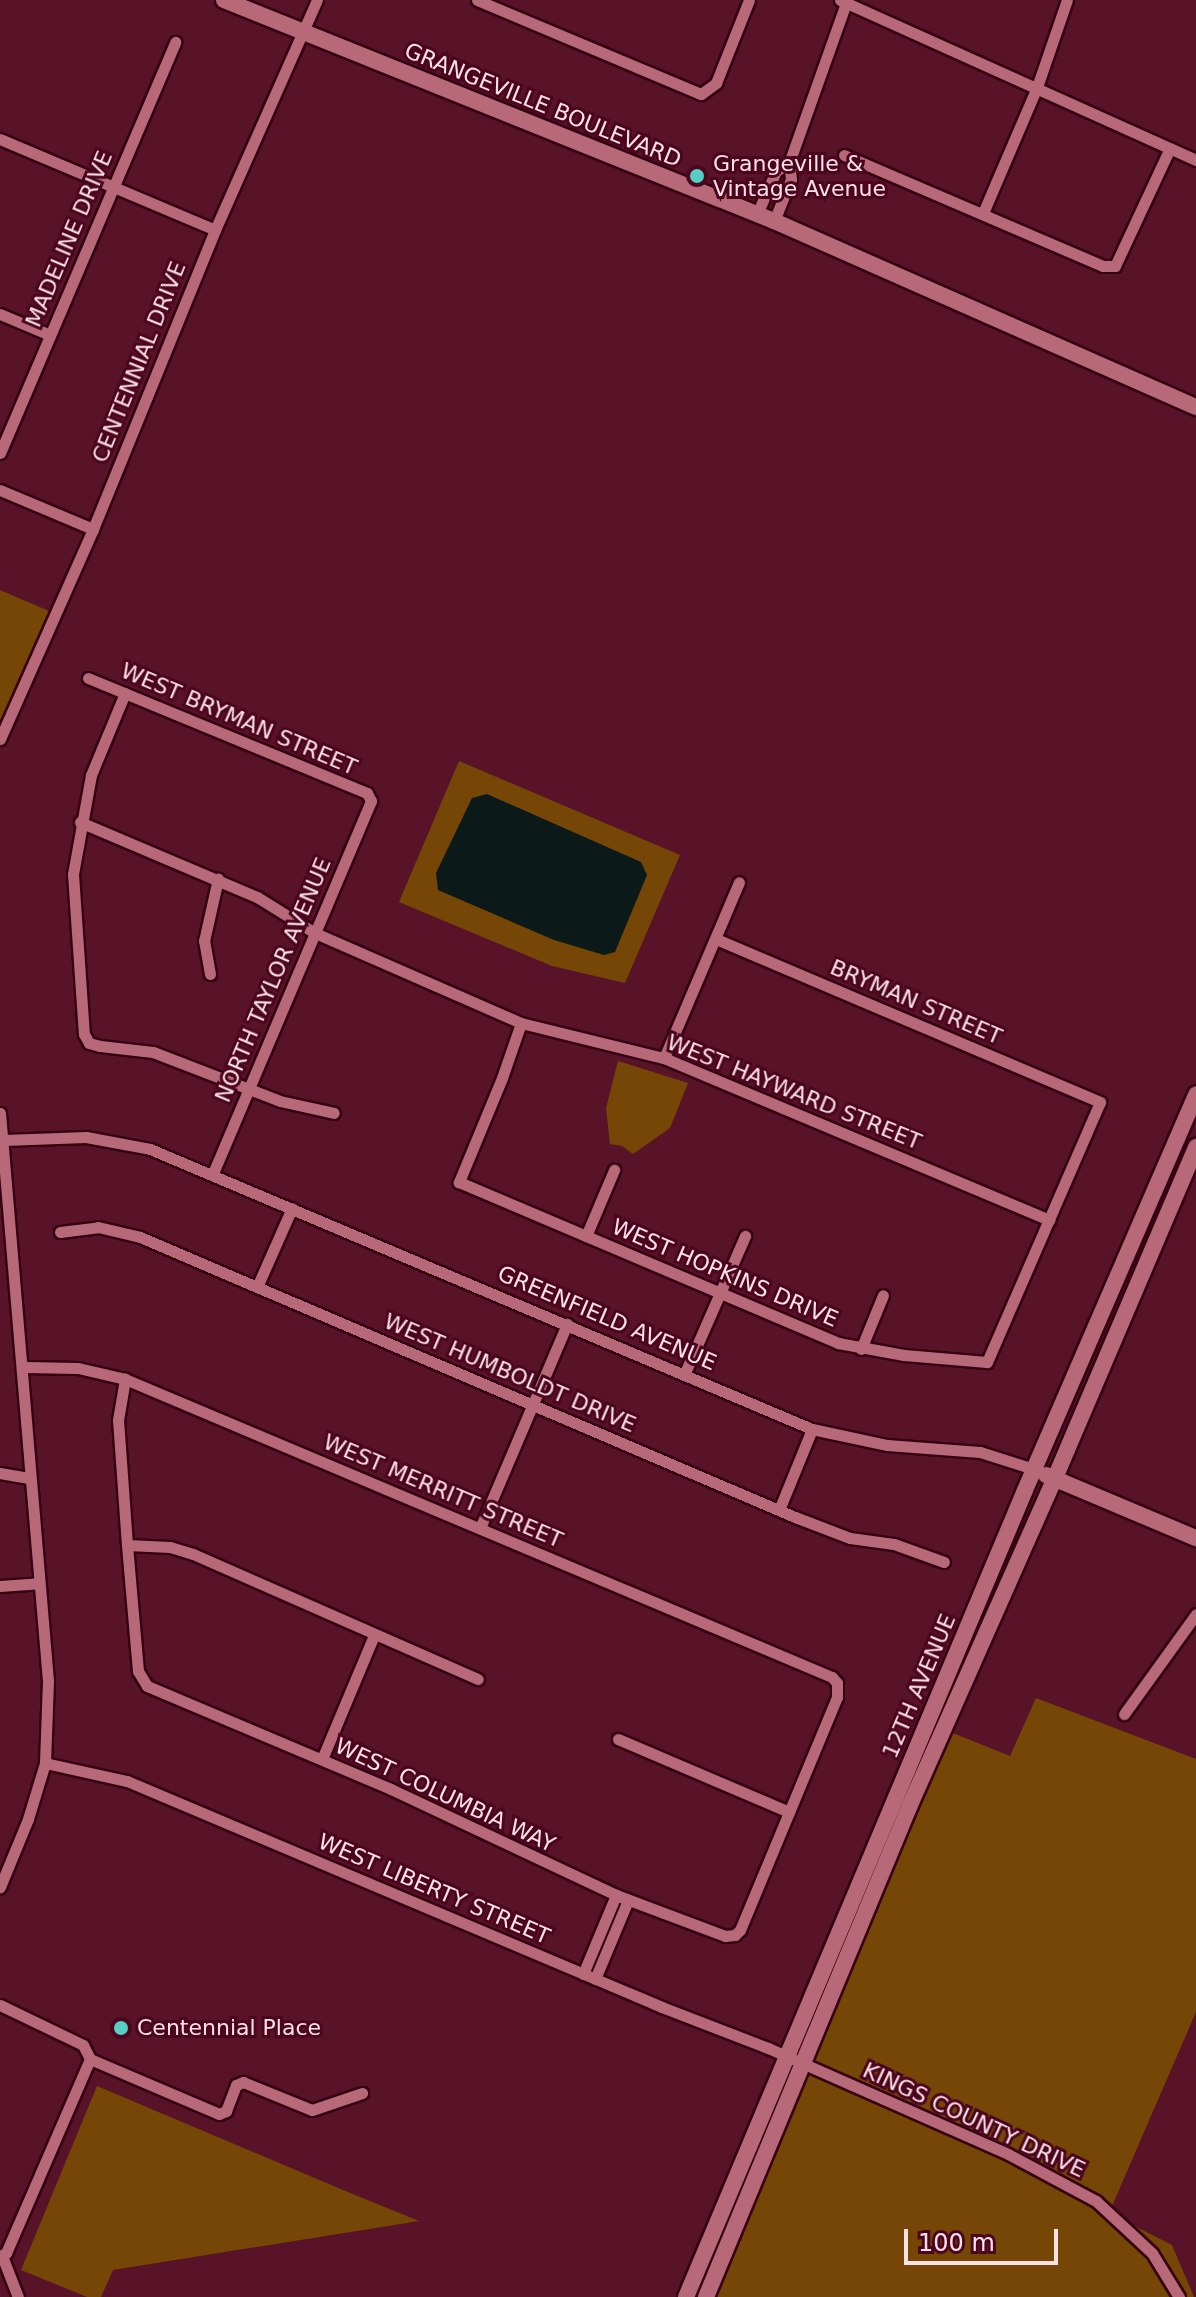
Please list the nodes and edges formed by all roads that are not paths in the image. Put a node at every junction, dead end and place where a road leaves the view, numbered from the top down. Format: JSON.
{"nodes":[{"id":1,"x":224,"y":0,"type":"edge"},
{"id":2,"x":317,"y":0,"type":"edge"},
{"id":3,"x":477,"y":0,"type":"edge"},
{"id":4,"x":749,"y":0,"type":"edge"},
{"id":5,"x":1067,"y":0,"type":"edge"},
{"id":6,"x":844,"y":1,"type":"edge"},
{"id":7,"x":301,"y":33,"type":"junction"},
{"id":8,"x":175,"y":42,"type":"dead end"},
{"id":9,"x":1037,"y":87,"type":"junction"},
{"id":10,"x":0,"y":139,"type":"edge"},
{"id":11,"x":1170,"y":148,"type":"junction"},
{"id":12,"x":844,"y":155,"type":"dead end"},
{"id":13,"x":1196,"y":160,"type":"edge"},
{"id":14,"x":789,"y":163,"type":"junction"},
{"id":15,"x":113,"y":187,"type":"junction"},
{"id":16,"x":983,"y":213,"type":"junction"},
{"id":17,"x":757,"y":214,"type":"junction"},
{"id":18,"x":774,"y":221,"type":"junction"},
{"id":19,"x":215,"y":230,"type":"junction"},
{"id":20,"x":0,"y":314,"type":"edge"},
{"id":21,"x":50,"y":335,"type":"junction"},
{"id":22,"x":1196,"y":407,"type":"edge"},
{"id":23,"x":0,"y":453,"type":"edge"},
{"id":24,"x":0,"y":490,"type":"edge"},
{"id":25,"x":93,"y":529,"type":"junction"},
{"id":26,"x":88,"y":678,"type":"dead end"},
{"id":27,"x":125,"y":693,"type":"junction"},
{"id":28,"x":0,"y":739,"type":"edge"},
{"id":29,"x":371,"y":801,"type":"joint"},
{"id":30,"x":80,"y":822,"type":"junction"},
{"id":31,"x":218,"y":879,"type":"junction"},
{"id":32,"x":739,"y":882,"type":"dead end"},
{"id":33,"x":315,"y":933,"type":"junction"},
{"id":34,"x":716,"y":939,"type":"junction"},
{"id":35,"x":210,"y":974,"type":"dead end"},
{"id":36,"x":521,"y":1023,"type":"junction"},
{"id":37,"x":664,"y":1058,"type":"junction"},
{"id":38,"x":248,"y":1089,"type":"junction"},
{"id":39,"x":1196,"y":1094,"type":"edge"},
{"id":40,"x":0,"y":1113,"type":"edge"},
{"id":41,"x":334,"y":1113,"type":"dead end"},
{"id":42,"x":4,"y":1140,"type":"junction"},
{"id":43,"x":1196,"y":1147,"type":"edge"},
{"id":44,"x":614,"y":1170,"type":"dead end"},
{"id":45,"x":213,"y":1174,"type":"junction"},
{"id":46,"x":292,"y":1208,"type":"junction"},
{"id":47,"x":1049,"y":1220,"type":"junction"},
{"id":48,"x":60,"y":1232,"type":"dead end"},
{"id":49,"x":586,"y":1236,"type":"junction"},
{"id":50,"x":745,"y":1236,"type":"dead end"},
{"id":51,"x":257,"y":1287,"type":"junction"},
{"id":52,"x":720,"y":1293,"type":"junction"},
{"id":53,"x":883,"y":1295,"type":"dead end"},
{"id":54,"x":567,"y":1324,"type":"junction"},
{"id":55,"x":861,"y":1349,"type":"junction"},
{"id":56,"x":24,"y":1367,"type":"junction"},
{"id":57,"x":684,"y":1375,"type":"junction"},
{"id":58,"x":125,"y":1379,"type":"junction"},
{"id":59,"x":532,"y":1405,"type":"junction"},
{"id":60,"x":812,"y":1429,"type":"junction"},
{"id":61,"x":1034,"y":1469,"type":"junction"},
{"id":62,"x":0,"y":1473,"type":"edge"},
{"id":63,"x":29,"y":1478,"type":"junction"},
{"id":64,"x":1055,"y":1478,"type":"junction"},
{"id":65,"x":779,"y":1510,"type":"junction"},
{"id":66,"x":480,"y":1528,"type":"junction"},
{"id":67,"x":1196,"y":1538,"type":"edge"},
{"id":68,"x":127,"y":1545,"type":"junction"},
{"id":69,"x":944,"y":1562,"type":"dead end"},
{"id":70,"x":39,"y":1583,"type":"junction"},
{"id":71,"x":0,"y":1586,"type":"edge"},
{"id":72,"x":1196,"y":1614,"type":"edge"},
{"id":73,"x":374,"y":1635,"type":"junction"},
{"id":74,"x":478,"y":1679,"type":"dead end"},
{"id":75,"x":1124,"y":1714,"type":"dead end"},
{"id":76,"x":618,"y":1739,"type":"dead end"},
{"id":77,"x":322,"y":1759,"type":"junction"},
{"id":78,"x":45,"y":1763,"type":"junction"},
{"id":79,"x":789,"y":1812,"type":"junction"},
{"id":80,"x":0,"y":1887,"type":"edge"},
{"id":81,"x":616,"y":1895,"type":"junction"},
{"id":82,"x":628,"y":1900,"type":"junction"},
{"id":83,"x":589,"y":1976,"type":"junction"},
{"id":84,"x":0,"y":2005,"type":"edge"},
{"id":85,"x":788,"y":2056,"type":"junction"},
{"id":86,"x":90,"y":2059,"type":"junction"},
{"id":87,"x":804,"y":2064,"type":"junction"},
{"id":88,"x":362,"y":2093,"type":"dead end"},
{"id":89,"x":1,"y":2256,"type":"edge"},
{"id":90,"x":18,"y":2297,"type":"edge"},
{"id":91,"x":686,"y":2297,"type":"edge"},
{"id":92,"x":706,"y":2297,"type":"edge"},
{"id":93,"x":1179,"y":2297,"type":"edge"}],
"edges":[{"from":1,"to":7,"type":"main road","name":"GRANGEVILLE BOULEVARD"},
{"from":2,"to":7,"type":"street","name":"CENTENNIAL DRIVE"},
{"from":3,"to":4,"type":"street"},
{"from":5,"to":9,"type":"street"},
{"from":6,"to":9,"type":"street"},
{"from":6,"to":14,"type":"street"},
{"from":7,"to":17,"type":"main road","name":"GRANGEVILLE BOULEVARD"},
{"from":7,"to":19,"type":"street","name":"CENTENNIAL DRIVE"},
{"from":8,"to":15,"type":"street","name":"MADELINE DRIVE"},
{"from":9,"to":11,"type":"street"},
{"from":9,"to":16,"type":"street"},
{"from":10,"to":15,"type":"street"},
{"from":11,"to":13,"type":"street"},
{"from":11,"to":16,"type":"street"},
{"from":12,"to":16,"type":"street"},
{"from":14,"to":17,"type":"street"},
{"from":14,"to":18,"type":"street"},
{"from":15,"to":19,"type":"street"},
{"from":15,"to":21,"type":"street","name":"MADELINE DRIVE"},
{"from":17,"to":18,"type":"main road","name":"GRANGEVILLE BOULEVARD"},
{"from":18,"to":22,"type":"main road","name":"GRANGEVILLE BOULEVARD"},
{"from":19,"to":25,"type":"street","name":"CENTENNIAL DRIVE"},
{"from":20,"to":21,"type":"street"},
{"from":21,"to":23,"type":"street","name":"MADELINE DRIVE"},
{"from":24,"to":25,"type":"street"},
{"from":25,"to":28,"type":"street","name":"CENTENNIAL DRIVE"},
{"from":26,"to":27,"type":"street","name":"WEST BRYMAN STREET"},
{"from":27,"to":29,"type":"street","name":"WEST BRYMAN STREET"},
{"from":27,"to":30,"type":"street"},
{"from":29,"to":33,"type":"street","name":"NORTH TAYLOR AVENUE"},
{"from":30,"to":31,"type":"street","name":"WEST HAYWARD STREET"},
{"from":30,"to":38,"type":"street"},
{"from":31,"to":33,"type":"street","name":"WEST HAYWARD STREET"},
{"from":31,"to":35,"type":"street"},
{"from":32,"to":34,"type":"street"},
{"from":33,"to":36,"type":"street","name":"WEST HAYWARD STREET"},
{"from":33,"to":38,"type":"street","name":"NORTH TAYLOR AVENUE"},
{"from":34,"to":37,"type":"street"},
{"from":34,"to":47,"type":"street","name":"BRYMAN STREET"},
{"from":36,"to":37,"type":"street","name":"WEST HAYWARD STREET"},
{"from":36,"to":49,"type":"street","name":"WEST HOPKINS DRIVE"},
{"from":37,"to":47,"type":"street","name":"WEST HAYWARD STREET"},
{"from":38,"to":41,"type":"street"},
{"from":38,"to":45,"type":"street","name":"NORTH TAYLOR AVENUE"},
{"from":39,"to":61,"type":"main road","name":"12TH AVENUE"},
{"from":40,"to":42,"type":"street"},
{"from":42,"to":45,"type":"street","name":"GREENFIELD AVENUE"},
{"from":42,"to":56,"type":"street"},
{"from":43,"to":64,"type":"main road","name":"12TH AVENUE"},
{"from":44,"to":49,"type":"street"},
{"from":45,"to":46,"type":"street","name":"GREENFIELD AVENUE"},
{"from":46,"to":51,"type":"street"},
{"from":46,"to":54,"type":"street","name":"GREENFIELD AVENUE"},
{"from":47,"to":55,"type":"street","name":"WEST HOPKINS DRIVE"},
{"from":48,"to":51,"type":"street","name":"WEST HUMBOLDT DRIVE"},
{"from":49,"to":52,"type":"street","name":"WEST HOPKINS DRIVE"},
{"from":50,"to":52,"type":"street"},
{"from":51,"to":59,"type":"street","name":"WEST HUMBOLDT DRIVE"},
{"from":52,"to":55,"type":"street","name":"WEST HOPKINS DRIVE"},
{"from":52,"to":57,"type":"street"},
{"from":53,"to":55,"type":"street"},
{"from":54,"to":57,"type":"street","name":"GREENFIELD AVENUE"},
{"from":54,"to":59,"type":"street"},
{"from":56,"to":58,"type":"street","name":"WEST MERRITT STREET"},
{"from":56,"to":63,"type":"street"},
{"from":57,"to":60,"type":"street","name":"GREENFIELD AVENUE"},
{"from":58,"to":66,"type":"street","name":"WEST MERRITT STREET"},
{"from":58,"to":68,"type":"street"},
{"from":59,"to":65,"type":"street","name":"WEST HUMBOLDT DRIVE"},
{"from":59,"to":66,"type":"street"},
{"from":60,"to":61,"type":"street","name":"GREENFIELD AVENUE"},
{"from":60,"to":65,"type":"street"},
{"from":61,"to":64,"type":"main road","name":"GREENFIELD AVENUE"},
{"from":61,"to":85,"type":"main road","name":"12TH AVENUE"},
{"from":62,"to":63,"type":"street"},
{"from":63,"to":70,"type":"street"},
{"from":64,"to":67,"type":"main road","name":"GREENFIELD AVENUE"},
{"from":64,"to":87,"type":"main road","name":"12TH AVENUE"},
{"from":65,"to":69,"type":"street","name":"WEST HUMBOLDT DRIVE"},
{"from":66,"to":79,"type":"street","name":"WEST MERRITT STREET"},
{"from":68,"to":73,"type":"street"},
{"from":68,"to":77,"type":"street","name":"WEST COLUMBIA WAY"},
{"from":70,"to":71,"type":"street"},
{"from":70,"to":78,"type":"street"},
{"from":72,"to":75,"type":"street"},
{"from":73,"to":74,"type":"street"},
{"from":73,"to":77,"type":"street"},
{"from":76,"to":79,"type":"street"},
{"from":77,"to":81,"type":"street","name":"WEST COLUMBIA WAY"},
{"from":78,"to":80,"type":"street"},
{"from":78,"to":83,"type":"street","name":"WEST LIBERTY STREET"},
{"from":79,"to":82,"type":"street","name":"WEST COLUMBIA WAY"},
{"from":81,"to":82,"type":"street","name":"WEST COLUMBIA WAY"},
{"from":81,"to":83,"type":"street"},
{"from":82,"to":83,"type":"street"},
{"from":83,"to":85,"type":"street","name":"WEST LIBERTY STREET"},
{"from":84,"to":86,"type":"street"},
{"from":85,"to":87,"type":"street","name":"WEST LIBERTY STREET"},
{"from":85,"to":91,"type":"main road","name":"12TH AVENUE"},
{"from":86,"to":88,"type":"street"},
{"from":86,"to":89,"type":"street"},
{"from":87,"to":92,"type":"main road","name":"12TH AVENUE"},
{"from":87,"to":93,"type":"street","name":"KINGS COUNTY DRIVE"},
{"from":89,"to":90,"type":"street"}]}
